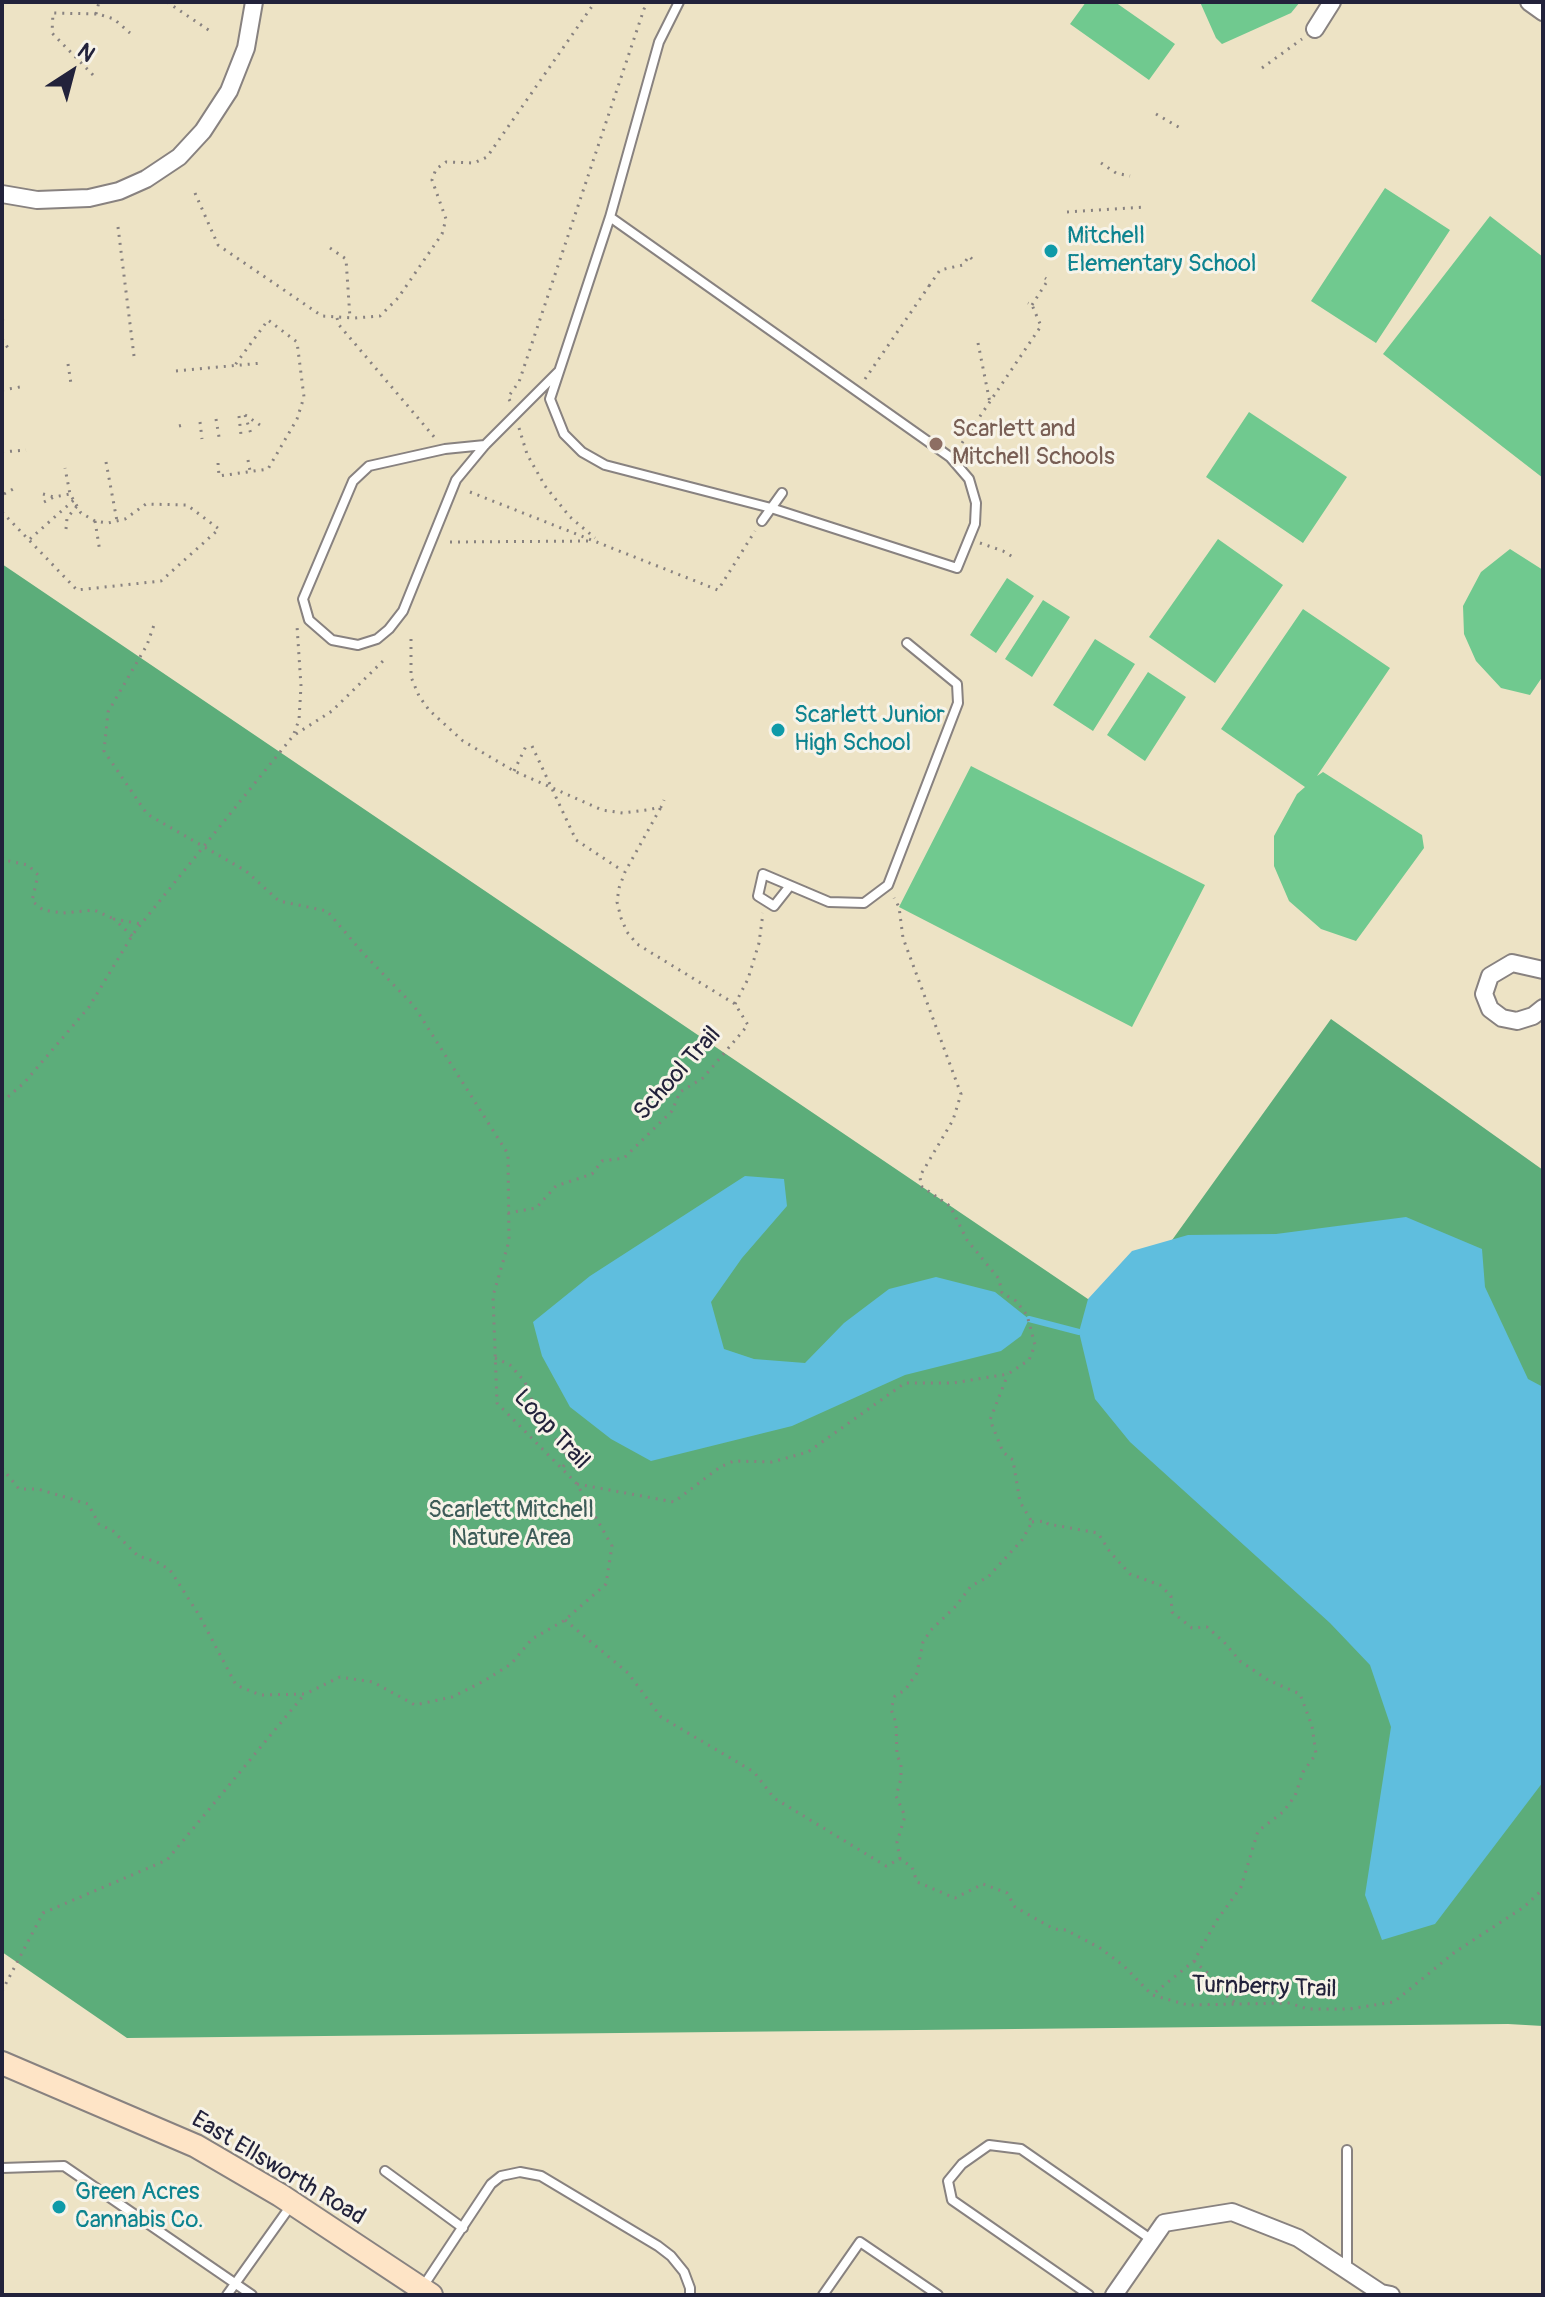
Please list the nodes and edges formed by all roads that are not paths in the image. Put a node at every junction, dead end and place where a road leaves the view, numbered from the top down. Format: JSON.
{"nodes":[{"id":1,"x":254,"y":2,"type":"edge"},
{"id":2,"x":679,"y":2,"type":"edge"},
{"id":3,"x":1332,"y":2,"type":"edge"},
{"id":4,"x":1529,"y":2,"type":"edge"},
{"id":5,"x":1543,"y":12,"type":"edge"},
{"id":6,"x":1315,"y":29,"type":"road end"},
{"id":7,"x":2,"y":194,"type":"edge"},
{"id":8,"x":610,"y":217,"type":"junction"},
{"id":9,"x":560,"y":370,"type":"junction"},
{"id":10,"x":863,"y":382,"type":"road end"},
{"id":11,"x":856,"y":391,"type":"junction"},
{"id":12,"x":485,"y":445,"type":"junction"},
{"id":13,"x":782,"y":493,"type":"dead end"},
{"id":14,"x":771,"y":508,"type":"junction"},
{"id":15,"x":762,"y":521,"type":"road end"},
{"id":16,"x":907,"y":643,"type":"dead end"},
{"id":17,"x":789,"y":887,"type":"junction"},
{"id":18,"x":1543,"y":970,"type":"edge"},
{"id":19,"x":1543,"y":1008,"type":"edge"},
{"id":20,"x":2,"y":2063,"type":"edge"},
{"id":21,"x":1347,"y":2150,"type":"dead end"},
{"id":22,"x":2,"y":2168,"type":"edge"},
{"id":23,"x":385,"y":2171,"type":"dead end"},
{"id":24,"x":293,"y":2203,"type":"junction"},
{"id":25,"x":463,"y":2228,"type":"junction"},
{"id":26,"x":1152,"y":2240,"type":"junction"},
{"id":27,"x":1347,"y":2270,"type":"junction"},
{"id":28,"x":236,"y":2284,"type":"junction"},
{"id":29,"x":426,"y":2292,"type":"edge"},
{"id":30,"x":227,"y":2295,"type":"edge"},
{"id":31,"x":252,"y":2295,"type":"edge"},
{"id":32,"x":690,"y":2295,"type":"edge"},
{"id":33,"x":823,"y":2295,"type":"edge"},
{"id":34,"x":938,"y":2295,"type":"edge"},
{"id":35,"x":1089,"y":2295,"type":"edge"},
{"id":36,"x":1114,"y":2295,"type":"edge"},
{"id":37,"x":1391,"y":2295,"type":"edge"}],
"edges":[{"from":1,"to":7,"type":"street"},
{"from":2,"to":8,"type":"lane"},
{"from":3,"to":6,"type":"street"},
{"from":4,"to":5,"type":"street"},
{"from":8,"to":9,"type":"lane"},
{"from":8,"to":11,"type":"lane"},
{"from":9,"to":12,"type":"lane"},
{"from":9,"to":14,"type":"lane"},
{"from":10,"to":11,"type":"lane"},
{"from":11,"to":14,"type":"lane"},
{"from":12,"to":12,"type":"lane"},
{"from":13,"to":14,"type":"lane"},
{"from":14,"to":15,"type":"lane"},
{"from":16,"to":17,"type":"lane"},
{"from":17,"to":17,"type":"lane"},
{"from":18,"to":19,"type":"street"},
{"from":20,"to":24,"type":"main road","name":"East Ellsworth Road"},
{"from":21,"to":27,"type":"lane"},
{"from":22,"to":28,"type":"lane"},
{"from":23,"to":25,"type":"lane"},
{"from":24,"to":28,"type":"lane"},
{"from":24,"to":29,"type":"main road","name":"East Ellsworth Road"},
{"from":25,"to":29,"type":"lane"},
{"from":25,"to":32,"type":"lane"},
{"from":26,"to":27,"type":"street"},
{"from":26,"to":35,"type":"lane"},
{"from":26,"to":36,"type":"street"},
{"from":27,"to":37,"type":"street"},
{"from":28,"to":30,"type":"lane"},
{"from":28,"to":31,"type":"lane"},
{"from":33,"to":34,"type":"lane"}]}
